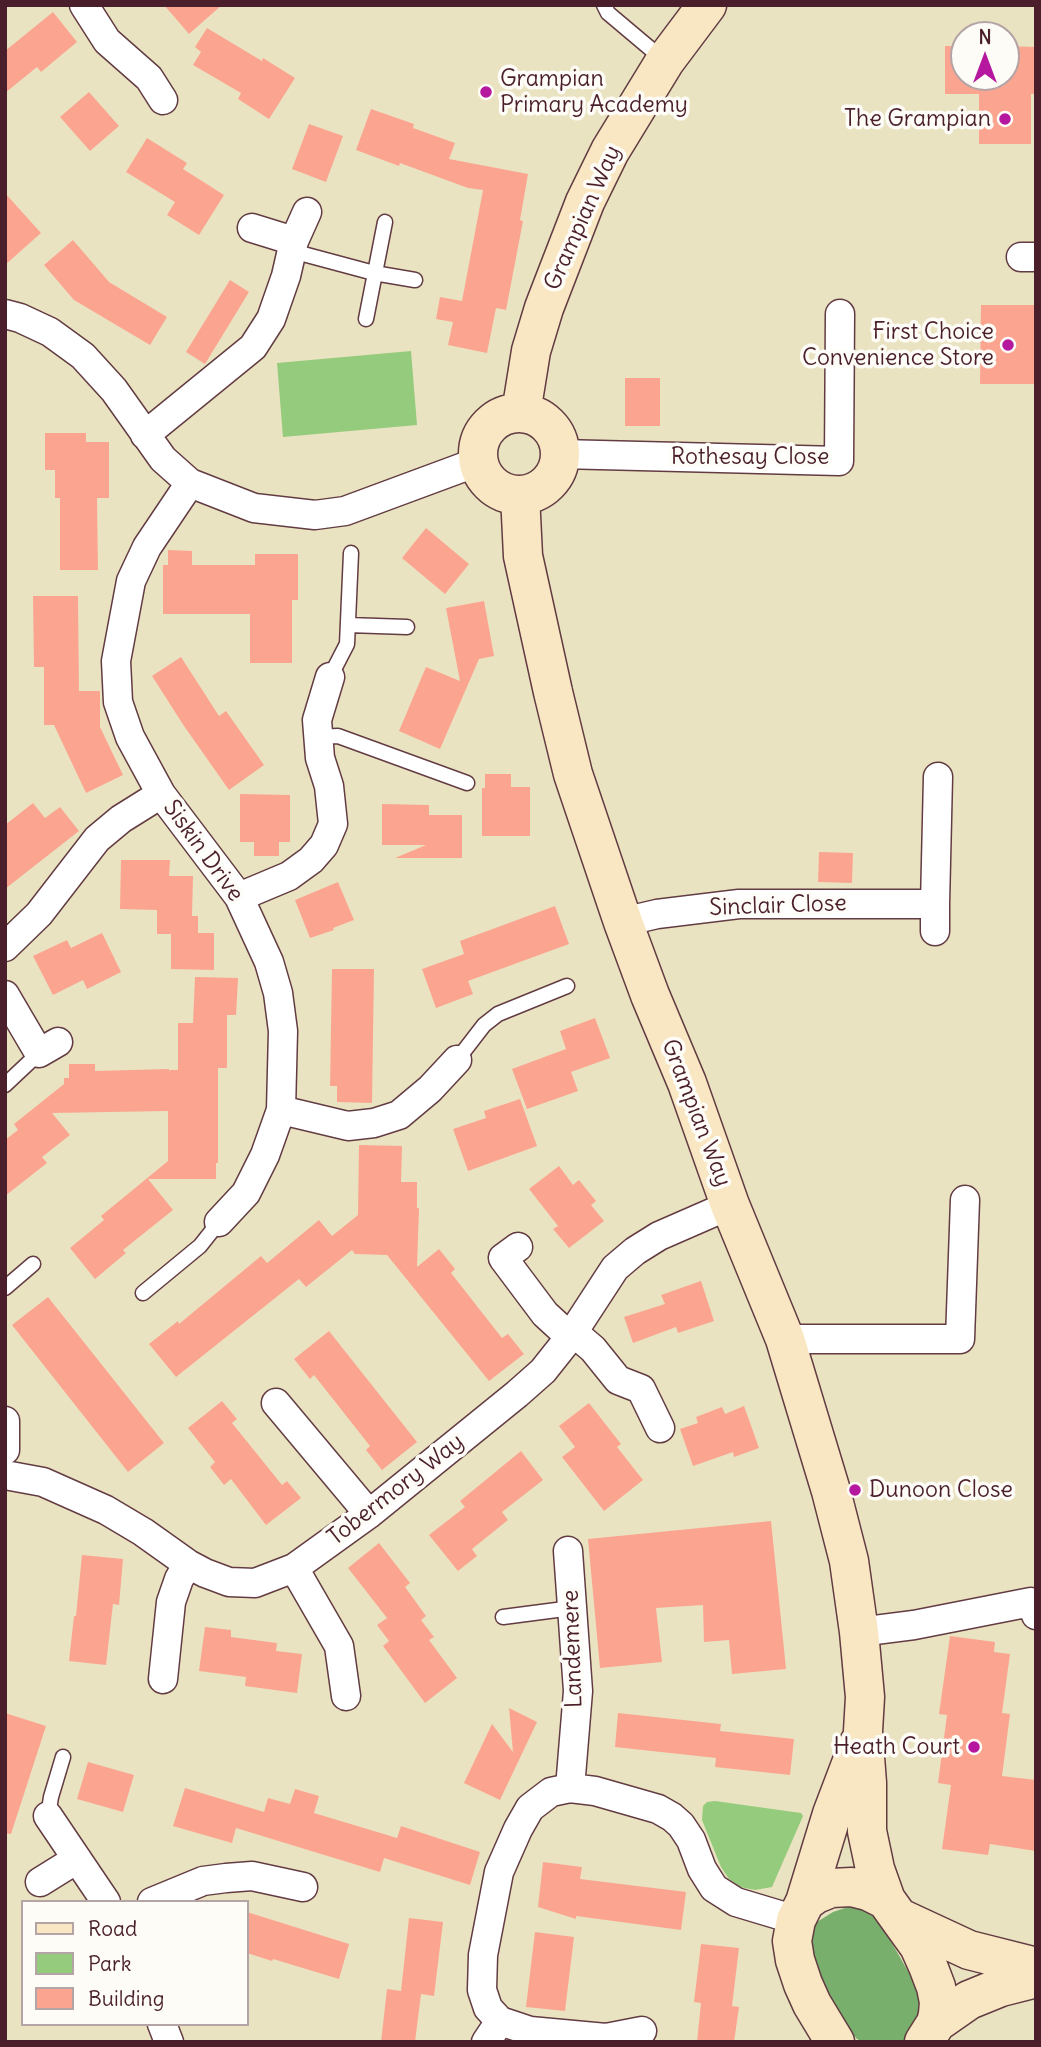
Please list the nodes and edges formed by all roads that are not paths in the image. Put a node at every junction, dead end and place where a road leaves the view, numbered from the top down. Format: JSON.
{"nodes":[{"id":1,"x":84,"y":5,"type":"edge"},
{"id":2,"x":604,"y":5,"type":"edge"},
{"id":3,"x":707,"y":5,"type":"edge"},
{"id":4,"x":665,"y":61,"type":"junction"},
{"id":5,"x":163,"y":100,"type":"dead end"},
{"id":6,"x":307,"y":212,"type":"dead end"},
{"id":7,"x":385,"y":222,"type":"dead end"},
{"id":8,"x":252,"y":228,"type":"dead end"},
{"id":9,"x":293,"y":246,"type":"junction"},
{"id":10,"x":374,"y":273,"type":"junction"},
{"id":11,"x":415,"y":280,"type":"dead end"},
{"id":12,"x":5,"y":314,"type":"edge"},
{"id":13,"x":840,"y":314,"type":"dead end"},
{"id":14,"x":366,"y":319,"type":"dead end"},
{"id":15,"x":521,"y":413,"type":"junction"},
{"id":16,"x":145,"y":435,"type":"junction"},
{"id":17,"x":560,"y":454,"type":"junction"},
{"id":18,"x":480,"y":461,"type":"junction"},
{"id":19,"x":190,"y":483,"type":"junction"},
{"id":20,"x":520,"y":495,"type":"junction"},
{"id":21,"x":351,"y":553,"type":"dead end"},
{"id":22,"x":348,"y":625,"type":"junction"},
{"id":23,"x":407,"y":627,"type":"dead end"},
{"id":24,"x":330,"y":677,"type":"joint"},
{"id":25,"x":317,"y":737,"type":"junction"},
{"id":26,"x":938,"y":776,"type":"dead end"},
{"id":27,"x":467,"y":783,"type":"dead end"},
{"id":28,"x":161,"y":794,"type":"junction"},
{"id":29,"x":239,"y":897,"type":"junction"},
{"id":30,"x":623,"y":922,"type":"junction"},
{"id":31,"x":5,"y":947,"type":"edge"},
{"id":32,"x":567,"y":986,"type":"dead end"},
{"id":33,"x":5,"y":995,"type":"edge"},
{"id":34,"x":48,"y":1047,"type":"joint"},
{"id":35,"x":457,"y":1060,"type":"joint"},
{"id":36,"x":5,"y":1085,"type":"edge"},
{"id":37,"x":281,"y":1110,"type":"junction"},
{"id":38,"x":965,"y":1200,"type":"dead end"},
{"id":39,"x":730,"y":1205,"type":"junction"},
{"id":40,"x":219,"y":1222,"type":"joint"},
{"id":41,"x":518,"y":1247,"type":"dead end"},
{"id":42,"x":33,"y":1264,"type":"dead end"},
{"id":43,"x":5,"y":1287,"type":"edge"},
{"id":44,"x":143,"y":1293,"type":"dead end"},
{"id":45,"x":572,"y":1335,"type":"junction"},
{"id":46,"x":785,"y":1339,"type":"junction"},
{"id":47,"x":276,"y":1403,"type":"dead end"},
{"id":48,"x":5,"y":1421,"type":"edge"},
{"id":49,"x":660,"y":1428,"type":"dead end"},
{"id":50,"x":5,"y":1450,"type":"edge"},
{"id":51,"x":5,"y":1475,"type":"edge"},
{"id":52,"x":369,"y":1514,"type":"junction"},
{"id":53,"x":568,"y":1551,"type":"dead end"},
{"id":54,"x":188,"y":1564,"type":"junction"},
{"id":55,"x":294,"y":1569,"type":"junction"},
{"id":56,"x":572,"y":1608,"type":"junction"},
{"id":57,"x":1036,"y":1615,"type":"edge"},
{"id":58,"x":502,"y":1617,"type":"dead end"},
{"id":59,"x":859,"y":1632,"type":"junction"},
{"id":60,"x":163,"y":1679,"type":"dead end"},
{"id":61,"x":346,"y":1696,"type":"dead end"},
{"id":62,"x":863,"y":1731,"type":"junction"},
{"id":63,"x":63,"y":1757,"type":"dead end"},
{"id":64,"x":570,"y":1788,"type":"junction"},
{"id":65,"x":48,"y":1816,"type":"joint"},
{"id":66,"x":77,"y":1859,"type":"junction"},
{"id":67,"x":40,"y":1882,"type":"dead end"},
{"id":68,"x":303,"y":1887,"type":"dead end"},
{"id":69,"x":105,"y":1900,"type":"edge"},
{"id":70,"x":157,"y":1900,"type":"edge"},
{"id":71,"x":893,"y":1909,"type":"junction"},
{"id":72,"x":800,"y":1911,"type":"junction"},
{"id":73,"x":1036,"y":1967,"type":"edge"},
{"id":74,"x":1036,"y":1978,"type":"edge"},
{"id":75,"x":812,"y":2004,"type":"junction"},
{"id":76,"x":642,"y":2031,"type":"dead end"},
{"id":77,"x":493,"y":2032,"type":"edge"},
{"id":78,"x":930,"y":2032,"type":"edge"},
{"id":79,"x":809,"y":2042,"type":"edge"},
{"id":80,"x":835,"y":2042,"type":"edge"}],
"edges":[{"from":1,"to":5,"type":"street"},
{"from":2,"to":4,"type":"lane"},
{"from":3,"to":4,"type":"street","name":"Grampian Way"},
{"from":4,"to":15,"type":"street","name":"Grampian Way"},
{"from":6,"to":9,"type":"street"},
{"from":7,"to":10,"type":"lane"},
{"from":8,"to":9,"type":"street"},
{"from":9,"to":10,"type":"lane"},
{"from":9,"to":16,"type":"street"},
{"from":10,"to":11,"type":"lane"},
{"from":10,"to":14,"type":"lane"},
{"from":12,"to":16,"type":"street"},
{"from":13,"to":17,"type":"street","name":"Rothesay Close"},
{"from":15,"to":17,"type":"street"},
{"from":15,"to":18,"type":"street"},
{"from":16,"to":19,"type":"street"},
{"from":17,"to":20,"type":"street"},
{"from":18,"to":19,"type":"street"},
{"from":18,"to":20,"type":"street"},
{"from":19,"to":28,"type":"street","name":"Siskin Drive"},
{"from":20,"to":30,"type":"street","name":"Grampian Way"},
{"from":21,"to":22,"type":"lane"},
{"from":22,"to":23,"type":"lane"},
{"from":22,"to":24,"type":"lane"},
{"from":24,"to":25,"type":"street"},
{"from":25,"to":27,"type":"lane"},
{"from":25,"to":29,"type":"street"},
{"from":26,"to":30,"type":"street","name":"Sinclair Close"},
{"from":28,"to":29,"type":"street","name":"Siskin Drive"},
{"from":28,"to":31,"type":"street"},
{"from":29,"to":37,"type":"street","name":"Siskin Drive"},
{"from":30,"to":39,"type":"street","name":"Grampian Way"},
{"from":32,"to":35,"type":"lane"},
{"from":33,"to":34,"type":"street"},
{"from":34,"to":36,"type":"lane"},
{"from":35,"to":37,"type":"street"},
{"from":37,"to":40,"type":"street","name":"Siskin Drive"},
{"from":38,"to":46,"type":"street"},
{"from":39,"to":45,"type":"street","name":"Tobermory Way"},
{"from":39,"to":46,"type":"street","name":"Grampian Way"},
{"from":40,"to":44,"type":"lane"},
{"from":41,"to":45,"type":"street"},
{"from":42,"to":43,"type":"lane"},
{"from":45,"to":49,"type":"street"},
{"from":45,"to":52,"type":"street","name":"Tobermory Way"},
{"from":46,"to":59,"type":"street","name":"Grampian Way"},
{"from":47,"to":52,"type":"street"},
{"from":48,"to":50,"type":"street"},
{"from":51,"to":54,"type":"street","name":"Tobermory Way"},
{"from":52,"to":55,"type":"street","name":"Tobermory Way"},
{"from":53,"to":56,"type":"street","name":"Landemere"},
{"from":54,"to":55,"type":"street","name":"Tobermory Way"},
{"from":54,"to":60,"type":"street"},
{"from":55,"to":61,"type":"street"},
{"from":56,"to":58,"type":"lane"},
{"from":56,"to":64,"type":"street","name":"Landemere"},
{"from":57,"to":59,"type":"street"},
{"from":59,"to":62,"type":"street","name":"Grampian Way"},
{"from":62,"to":71,"type":"street","name":"Grampian Way"},
{"from":62,"to":72,"type":"street","name":"Grampian Way"},
{"from":63,"to":65,"type":"lane"},
{"from":64,"to":72,"type":"street"},
{"from":64,"to":77,"type":"street"},
{"from":65,"to":66,"type":"street"},
{"from":66,"to":67,"type":"street"},
{"from":66,"to":69,"type":"street"},
{"from":68,"to":70,"type":"street"},
{"from":71,"to":72,"type":"street"},
{"from":71,"to":73,"type":"street"},
{"from":71,"to":78,"type":"street","name":"Grampian Way"},
{"from":72,"to":75,"type":"street","name":"Grampian Way"},
{"from":74,"to":78,"type":"street"},
{"from":75,"to":79,"type":"street"},
{"from":75,"to":80,"type":"street","name":"Grampian Way"},
{"from":76,"to":77,"type":"street"}]}
